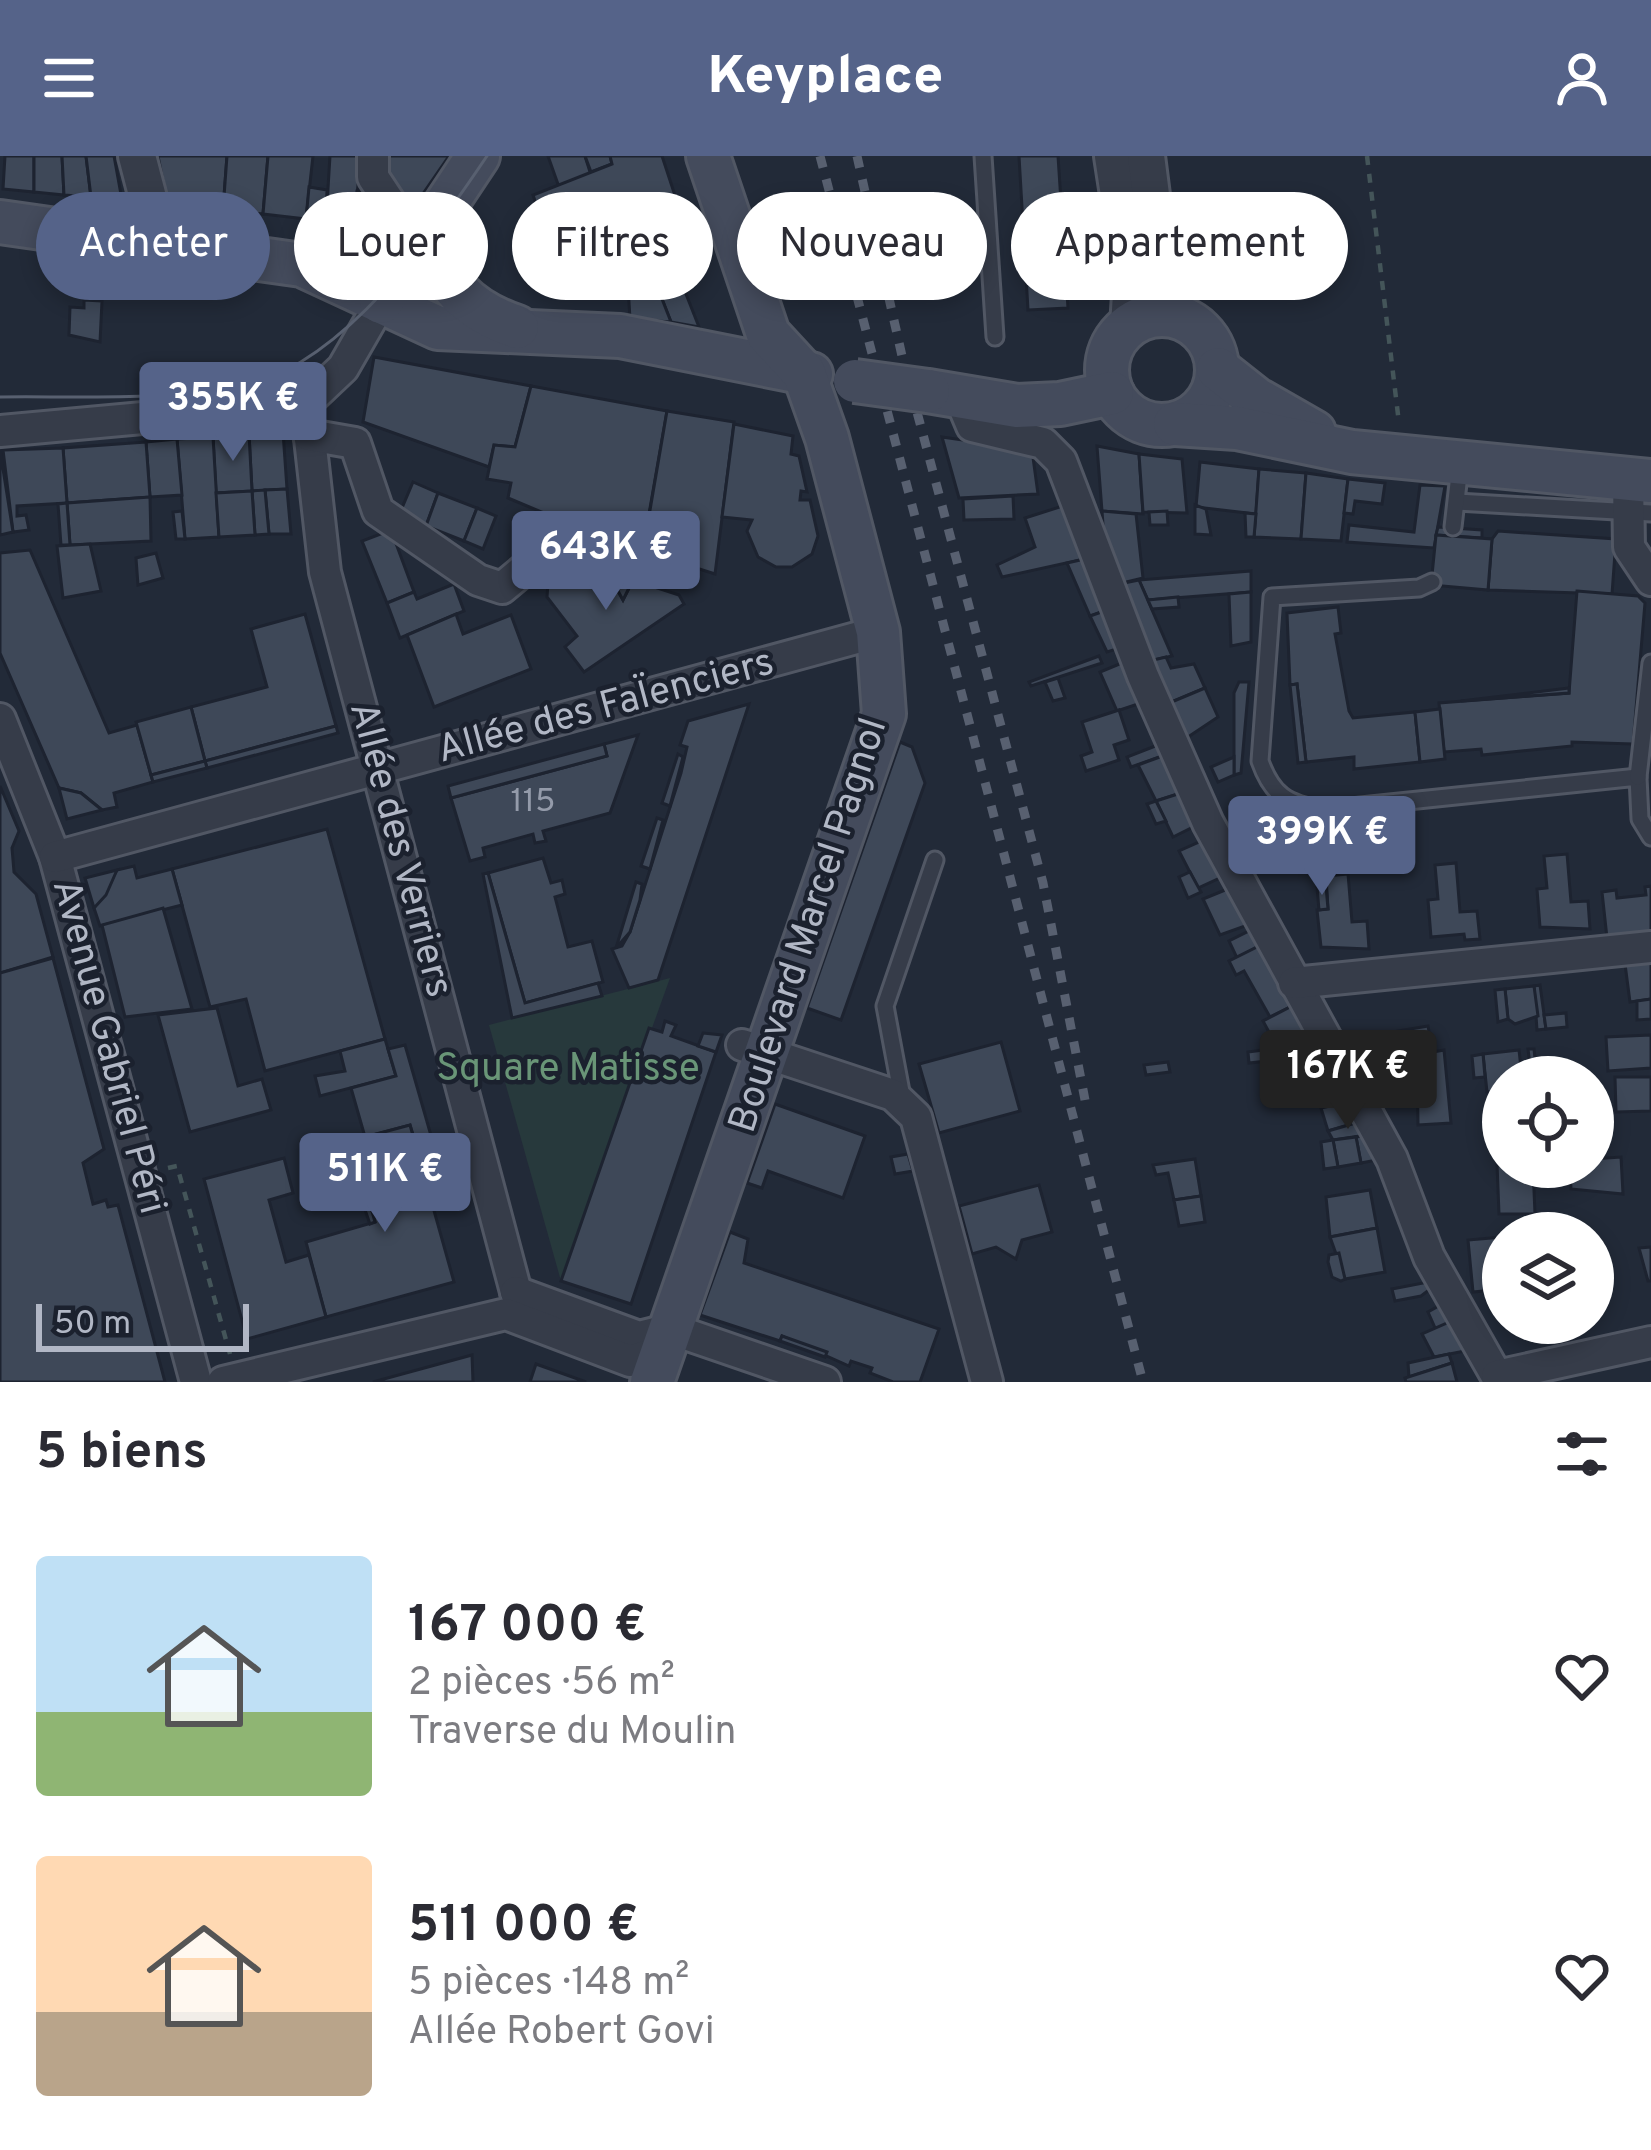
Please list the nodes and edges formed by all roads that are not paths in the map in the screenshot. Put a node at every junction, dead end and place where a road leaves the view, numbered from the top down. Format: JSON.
{"nodes":[{"id":1,"x":137,"y":156,"type":"edge"},
{"id":2,"x":373,"y":156,"type":"edge"},
{"id":3,"x":478,"y":156,"type":"edge"},
{"id":4,"x":708,"y":156,"type":"edge"},
{"id":5,"x":983,"y":156,"type":"edge"},
{"id":6,"x":1113,"y":156,"type":"edge"},
{"id":7,"x":1146,"y":156,"type":"edge"},
{"id":8,"x":146,"y":192,"type":"edge"},
{"id":9,"x":385,"y":192,"type":"edge"},
{"id":10,"x":454,"y":192,"type":"edge"},
{"id":11,"x":0,"y":222,"type":"edge"},
{"id":12,"x":36,"y":227,"type":"edge"},
{"id":13,"x":270,"y":260,"type":"edge"},
{"id":14,"x":463,"y":300,"type":"edge"},
{"id":15,"x":381,"y":302,"type":"junction"},
{"id":16,"x":1179,"y":317,"type":"junction"},
{"id":17,"x":1129,"y":326,"type":"junction"},
{"id":18,"x":523,"y":328,"type":"junction"},
{"id":19,"x":994,"y":337,"type":"dead end"},
{"id":20,"x":1218,"y":369,"type":"junction"},
{"id":21,"x":804,"y":373,"type":"junction"},
{"id":22,"x":944,"y":393,"type":"junction"},
{"id":23,"x":1112,"y":393,"type":"junction"},
{"id":24,"x":305,"y":404,"type":"junction"},
{"id":25,"x":1175,"y":424,"type":"junction"},
{"id":26,"x":0,"y":431,"type":"edge"},
{"id":27,"x":309,"y":435,"type":"junction"},
{"id":28,"x":1352,"y":452,"type":"junction"},
{"id":29,"x":1458,"y":483,"type":"junction"},
{"id":30,"x":1640,"y":496,"type":"edge"},
{"id":31,"x":1454,"y":527,"type":"dead end"},
{"id":32,"x":556,"y":543,"type":"dead end"},
{"id":33,"x":1651,"y":580,"type":"edge"},
{"id":34,"x":1432,"y":582,"type":"dead end"},
{"id":35,"x":870,"y":634,"type":"junction"},
{"id":36,"x":1651,"y":662,"type":"edge"},
{"id":37,"x":0,"y":719,"type":"edge"},
{"id":38,"x":378,"y":769,"type":"junction"},
{"id":39,"x":1638,"y":777,"type":"junction"},
{"id":40,"x":1651,"y":837,"type":"edge"},
{"id":41,"x":55,"y":857,"type":"junction"},
{"id":42,"x":935,"y":860,"type":"dead end"},
{"id":43,"x":1651,"y":947,"type":"edge"},
{"id":44,"x":1294,"y":983,"type":"junction"},
{"id":45,"x":756,"y":1050,"type":"junction"},
{"id":46,"x":903,"y":1100,"type":"junction"},
{"id":47,"x":511,"y":1303,"type":"junction"},
{"id":48,"x":1651,"y":1342,"type":"edge"},
{"id":49,"x":647,"y":1357,"type":"edge"},
{"id":50,"x":228,"y":1374,"type":"edge"},
{"id":51,"x":1499,"y":1379,"type":"edge"},
{"id":52,"x":196,"y":1382,"type":"edge"},
{"id":53,"x":824,"y":1382,"type":"edge"},
{"id":54,"x":987,"y":1382,"type":"edge"}],
"edges":[{"from":1,"to":8,"type":"street"},
{"from":2,"to":9,"type":"street"},
{"from":3,"to":10,"type":"main road"},
{"from":4,"to":21,"type":"main road"},
{"from":5,"to":19,"type":"lane"},
{"from":6,"to":17,"type":"street"},
{"from":7,"to":16,"type":"street"},
{"from":11,"to":12,"type":"main road"},
{"from":13,"to":15,"type":"main road"},
{"from":14,"to":18,"type":"main road"},
{"from":15,"to":18,"type":"main road"},
{"from":15,"to":24,"type":"street"},
{"from":16,"to":17,"type":"main road"},
{"from":16,"to":20,"type":"main road"},
{"from":17,"to":23,"type":"main road"},
{"from":18,"to":21,"type":"main road"},
{"from":20,"to":25,"type":"main road"},
{"from":20,"to":28,"type":"main road"},
{"from":21,"to":22,"type":"main road","bridge":true},
{"from":21,"to":35,"type":"main road","name":"Boulevard Marcel Pagnol"},
{"from":22,"to":23,"type":"main road"},
{"from":22,"to":44,"type":"street"},
{"from":23,"to":25,"type":"main road"},
{"from":24,"to":26,"type":"street"},
{"from":24,"to":27,"type":"street","name":"Allée des Verriers"},
{"from":25,"to":28,"type":"main road"},
{"from":27,"to":32,"type":"street"},
{"from":27,"to":38,"type":"street","name":"Allée des Verriers"},
{"from":28,"to":29,"type":"main road"},
{"from":29,"to":30,"type":"main road"},
{"from":29,"to":31,"type":"lane"},
{"from":30,"to":33,"type":"street"},
{"from":34,"to":39,"type":"lane"},
{"from":35,"to":38,"type":"street","name":"Allée des FaÏenciers"},
{"from":35,"to":45,"type":"main road","name":"Boulevard Marcel Pagnol"},
{"from":36,"to":39,"type":"lane"},
{"from":37,"to":41,"type":"street","name":"Avenue Gabriel Péri"},
{"from":38,"to":41,"type":"street","name":"Allée des FaÏenciers"},
{"from":38,"to":47,"type":"street","name":"Allée des Verriers"},
{"from":39,"to":40,"type":"lane"},
{"from":41,"to":52,"type":"street","name":"Avenue Gabriel Péri"},
{"from":42,"to":46,"type":"lane"},
{"from":43,"to":44,"type":"street"},
{"from":44,"to":51,"type":"street"},
{"from":45,"to":46,"type":"street"},
{"from":45,"to":49,"type":"main road","name":"Boulevard Marcel Pagnol"},
{"from":46,"to":54,"type":"street"},
{"from":47,"to":49,"type":"street"},
{"from":47,"to":50,"type":"street"},
{"from":48,"to":51,"type":"street"},
{"from":49,"to":53,"type":"street"}]}
